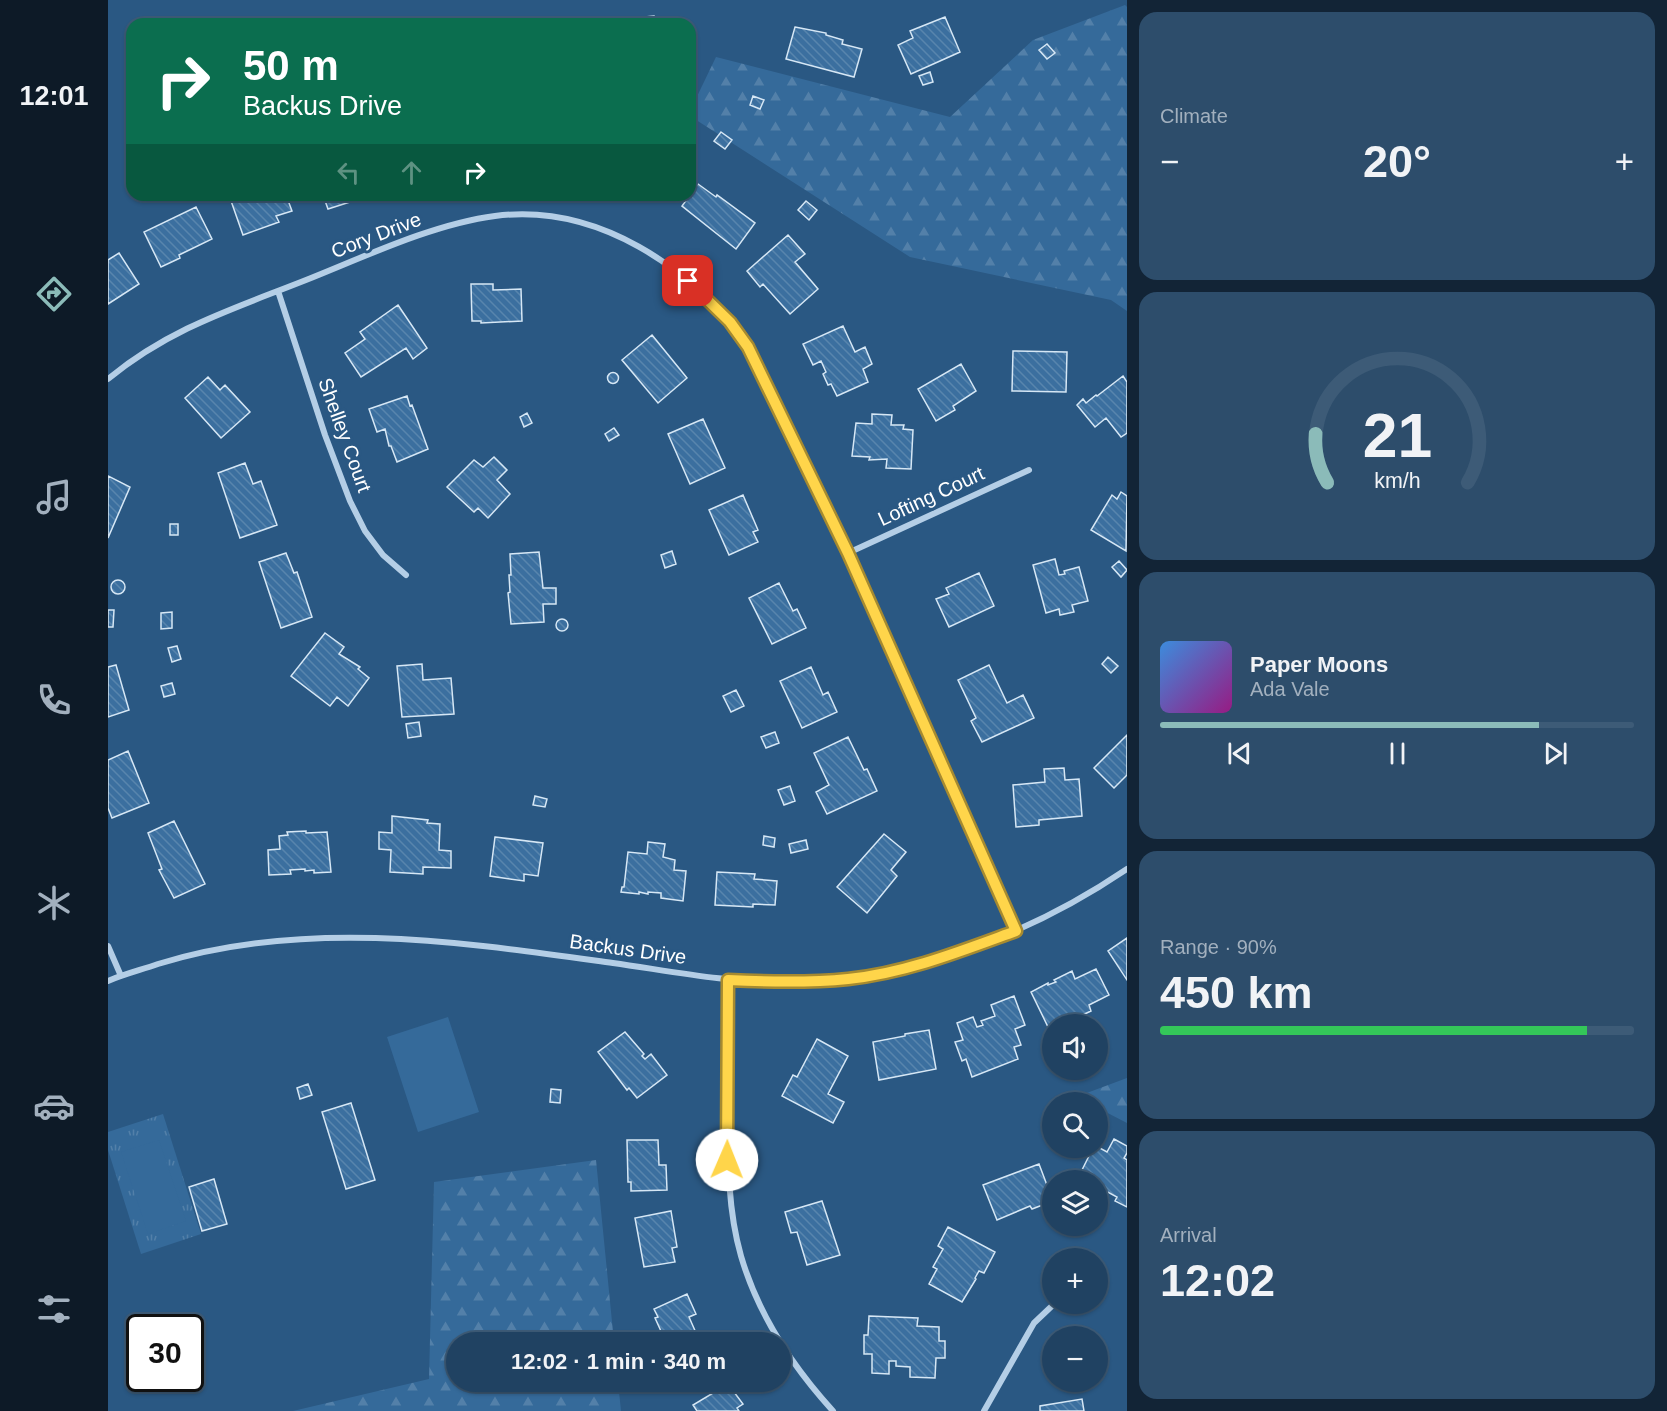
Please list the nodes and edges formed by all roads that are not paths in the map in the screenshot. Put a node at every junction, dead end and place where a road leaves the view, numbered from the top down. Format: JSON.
{"nodes":[{"id":1,"x":278,"y":291,"type":"junction"},
{"id":2,"x":108,"y":378,"type":"edge"},
{"id":3,"x":1029,"y":470,"type":"dead end"},
{"id":4,"x":848,"y":553,"type":"junction"},
{"id":5,"x":406,"y":575,"type":"dead end"},
{"id":6,"x":1127,"y":869,"type":"edge"},
{"id":7,"x":1016,"y":931,"type":"junction"},
{"id":8,"x":108,"y":946,"type":"edge"},
{"id":9,"x":121,"y":976,"type":"junction"},
{"id":10,"x":728,"y":980,"type":"junction"},
{"id":11,"x":108,"y":981,"type":"edge"},
{"id":12,"x":1043,"y":1314,"type":"edge"},
{"id":13,"x":833,"y":1411,"type":"edge"},
{"id":14,"x":984,"y":1411,"type":"edge"}],
"edges":[{"from":1,"to":2,"type":"street","name":"Cory Drive"},
{"from":1,"to":4,"type":"street","name":"Cory Drive"},
{"from":1,"to":5,"type":"street","name":"Shelley Court"},
{"from":3,"to":4,"type":"street","name":"Lofting Court"},
{"from":4,"to":7,"type":"street","name":"Cory Drive"},
{"from":6,"to":7,"type":"street","name":"Backus Drive"},
{"from":7,"to":10,"type":"street","name":"Backus Drive"},
{"from":8,"to":9,"type":"street"},
{"from":9,"to":10,"type":"street","name":"Backus Drive"},
{"from":9,"to":11,"type":"street","name":"Backus Drive"},
{"from":10,"to":13,"type":"street"},
{"from":12,"to":14,"type":"street"}]}
